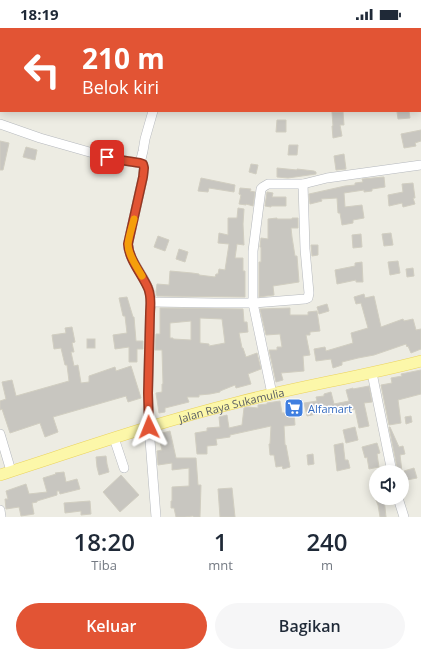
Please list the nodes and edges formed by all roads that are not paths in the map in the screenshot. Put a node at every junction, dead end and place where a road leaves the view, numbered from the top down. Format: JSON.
{"nodes":[{"id":1,"x":153,"y":112,"type":"edge"},
{"id":2,"x":0,"y":124,"type":"edge"},
{"id":3,"x":140,"y":163,"type":"junction"},
{"id":4,"x":421,"y":165,"type":"edge"},
{"id":5,"x":303,"y":184,"type":"junction"},
{"id":6,"x":151,"y":302,"type":"junction"},
{"id":7,"x":253,"y":303,"type":"junction"},
{"id":8,"x":421,"y":361,"type":"edge"},
{"id":9,"x":372,"y":373,"type":"junction"},
{"id":10,"x":272,"y":394,"type":"junction"},
{"id":11,"x":149,"y":427,"type":"junction"},
{"id":12,"x":0,"y":434,"type":"edge"},
{"id":13,"x":114,"y":438,"type":"junction"},
{"id":14,"x":391,"y":465,"type":"edge"},
{"id":15,"x":124,"y":468,"type":"dead end"},
{"id":16,"x":5,"y":473,"type":"edge"},
{"id":17,"x":400,"y":505,"type":"edge"},
{"id":18,"x":0,"y":510,"type":"edge"},
{"id":19,"x":1,"y":517,"type":"edge"},
{"id":20,"x":156,"y":517,"type":"edge"},
{"id":21,"x":404,"y":517,"type":"edge"}],
"edges":[{"from":1,"to":3,"type":"street"},
{"from":2,"to":3,"type":"street"},
{"from":3,"to":6,"type":"street"},
{"from":4,"to":5,"type":"street"},
{"from":5,"to":7,"type":"street"},
{"from":5,"to":7,"type":"street"},
{"from":6,"to":7,"type":"street"},
{"from":6,"to":11,"type":"street"},
{"from":7,"to":10,"type":"street"},
{"from":8,"to":9,"type":"main road","name":"Jalan Raya Sukamulia"},
{"from":9,"to":10,"type":"main road","name":"Jalan Raya Sukamulia"},
{"from":9,"to":14,"type":"street"},
{"from":10,"to":11,"type":"main road","name":"Jalan Raya Sukamulia"},
{"from":11,"to":13,"type":"main road","name":"Jalan Raya Sukamulia"},
{"from":11,"to":20,"type":"street"},
{"from":12,"to":16,"type":"street"},
{"from":13,"to":15,"type":"street"},
{"from":13,"to":16,"type":"main road","name":"Jalan Raya Sukamulia"},
{"from":17,"to":21,"type":"street"},
{"from":18,"to":19,"type":"street"}]}
